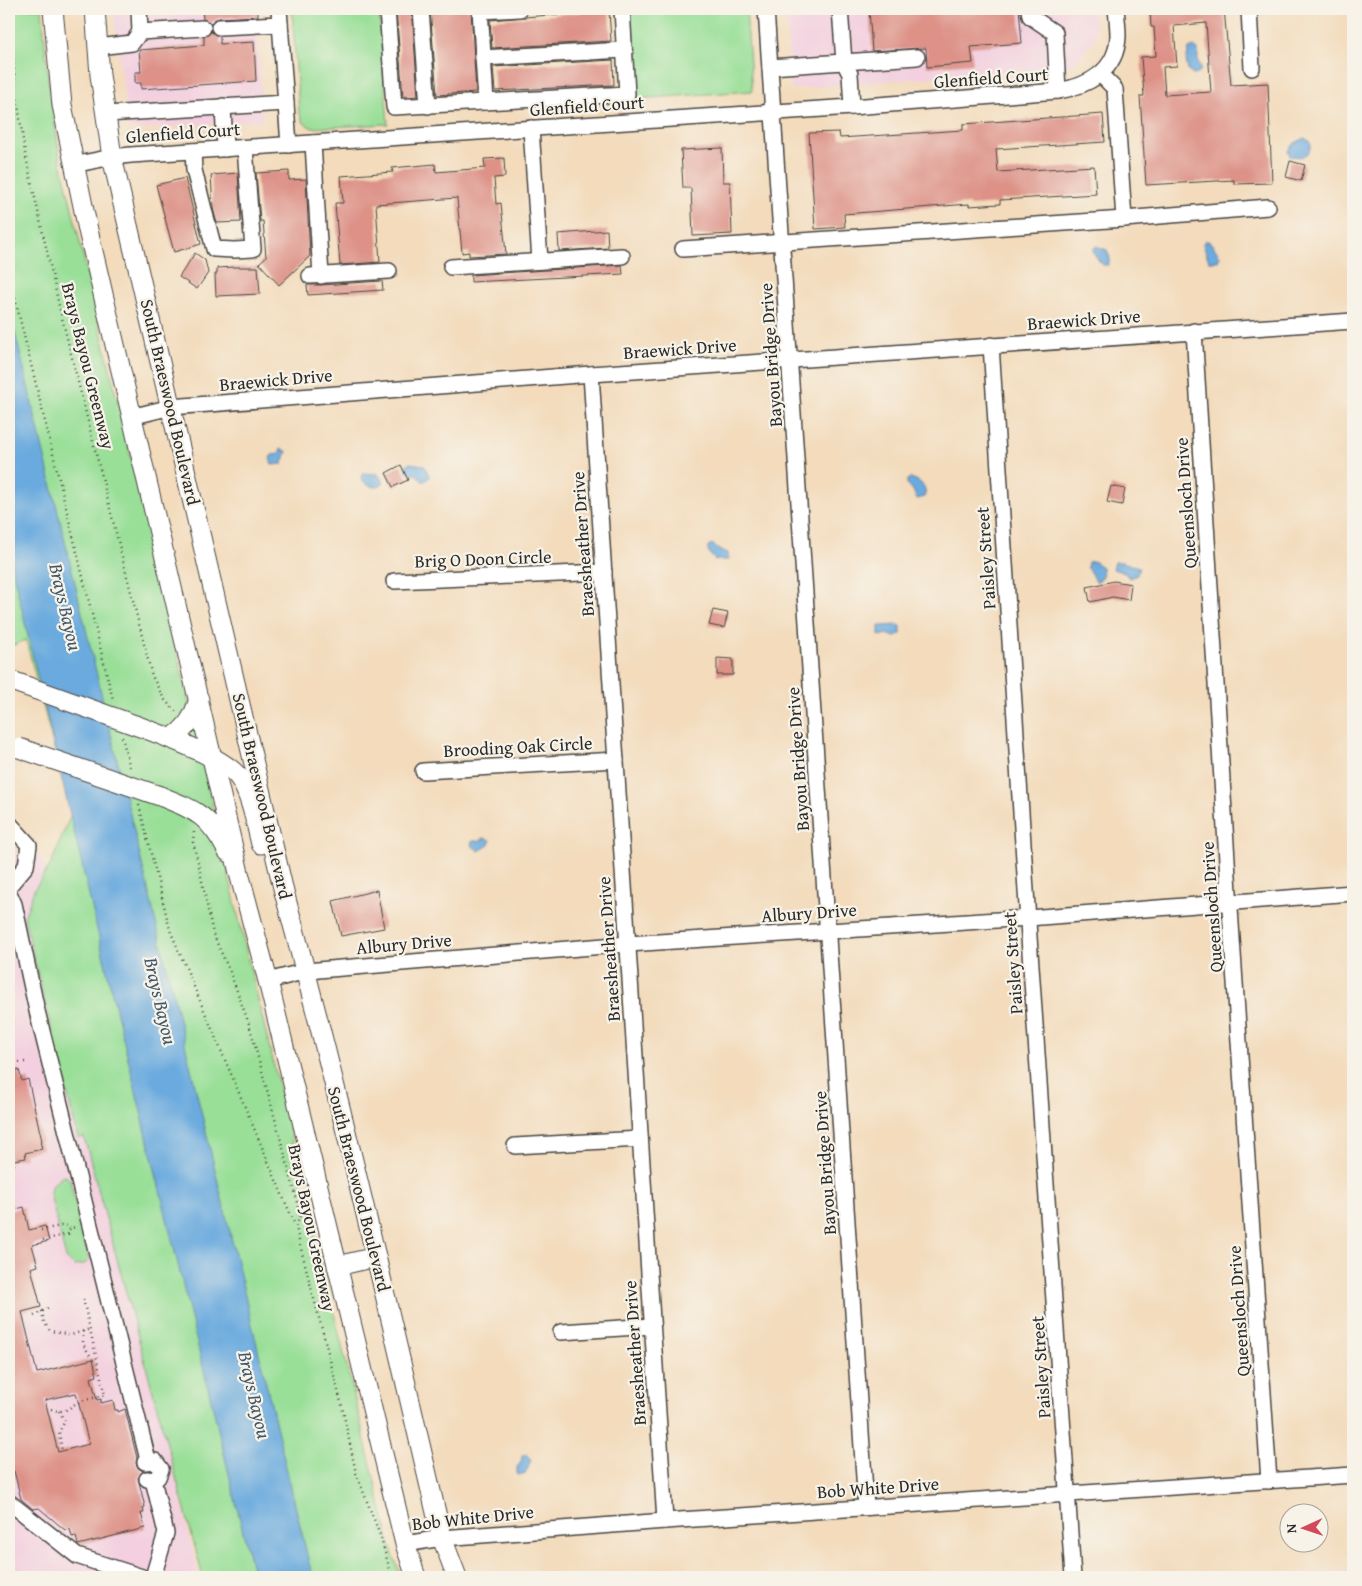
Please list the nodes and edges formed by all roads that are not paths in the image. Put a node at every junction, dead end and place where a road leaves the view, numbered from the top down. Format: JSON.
{"nodes":[{"id":1,"x":53,"y":9,"type":"edge"},
{"id":2,"x":95,"y":9,"type":"edge"},
{"id":3,"x":139,"y":9,"type":"edge"},
{"id":4,"x":387,"y":9,"type":"edge"},
{"id":5,"x":421,"y":9,"type":"edge"},
{"id":6,"x":520,"y":9,"type":"edge"},
{"id":7,"x":622,"y":9,"type":"edge"},
{"id":8,"x":766,"y":9,"type":"edge"},
{"id":9,"x":840,"y":9,"type":"edge"},
{"id":10,"x":1029,"y":9,"type":"edge"},
{"id":11,"x":1116,"y":9,"type":"edge"},
{"id":12,"x":1249,"y":9,"type":"edge"},
{"id":13,"x":480,"y":10,"type":"edge"},
{"id":14,"x":279,"y":16,"type":"edge"},
{"id":15,"x":219,"y":27,"type":"dead end"},
{"id":16,"x":203,"y":28,"type":"dead end"},
{"id":17,"x":140,"y":32,"type":"junction"},
{"id":18,"x":98,"y":47,"type":"junction"},
{"id":19,"x":624,"y":50,"type":"junction"},
{"id":20,"x":917,"y":57,"type":"dead end"},
{"id":21,"x":483,"y":58,"type":"junction"},
{"id":22,"x":844,"y":62,"type":"junction"},
{"id":23,"x":770,"y":67,"type":"junction"},
{"id":24,"x":1252,"y":68,"type":"dead end"},
{"id":25,"x":1100,"y":75,"type":"junction"},
{"id":26,"x":1058,"y":91,"type":"junction"},
{"id":27,"x":486,"y":102,"type":"junction"},
{"id":28,"x":286,"y":103,"type":"junction"},
{"id":29,"x":223,"y":106,"type":"junction"},
{"id":30,"x":428,"y":106,"type":"junction"},
{"id":31,"x":852,"y":107,"type":"junction"},
{"id":32,"x":773,"y":112,"type":"junction"},
{"id":33,"x":106,"y":114,"type":"junction"},
{"id":34,"x":531,"y":128,"type":"junction"},
{"id":35,"x":313,"y":144,"type":"junction"},
{"id":36,"x":289,"y":145,"type":"junction"},
{"id":37,"x":245,"y":148,"type":"junction"},
{"id":38,"x":226,"y":149,"type":"junction"},
{"id":39,"x":193,"y":152,"type":"junction"},
{"id":40,"x":112,"y":157,"type":"junction"},
{"id":41,"x":73,"y":164,"type":"junction"},
{"id":42,"x":1268,"y":207,"type":"dead end"},
{"id":43,"x":1124,"y":219,"type":"junction"},
{"id":44,"x":782,"y":242,"type":"junction"},
{"id":45,"x":683,"y":249,"type":"dead end"},
{"id":46,"x":622,"y":256,"type":"dead end"},
{"id":47,"x":540,"y":262,"type":"junction"},
{"id":48,"x":451,"y":267,"type":"dead end"},
{"id":49,"x":390,"y":271,"type":"dead end"},
{"id":50,"x":1353,"y":321,"type":"edge"},
{"id":51,"x":1194,"y":331,"type":"junction"},
{"id":52,"x":991,"y":345,"type":"junction"},
{"id":53,"x":790,"y":360,"type":"junction"},
{"id":54,"x":591,"y":374,"type":"junction"},
{"id":55,"x":171,"y":407,"type":"junction"},
{"id":56,"x":131,"y":417,"type":"junction"},
{"id":57,"x":604,"y":572,"type":"junction"},
{"id":58,"x":394,"y":582,"type":"dead end"},
{"id":59,"x":9,"y":680,"type":"edge"},
{"id":60,"x":199,"y":699,"type":"junction"},
{"id":61,"x":172,"y":739,"type":"junction"},
{"id":62,"x":14,"y":747,"type":"edge"},
{"id":63,"x":213,"y":759,"type":"junction"},
{"id":64,"x":616,"y":760,"type":"junction"},
{"id":65,"x":423,"y":771,"type":"dead end"},
{"id":66,"x":9,"y":823,"type":"edge"},
{"id":67,"x":239,"y":872,"type":"junction"},
{"id":68,"x":9,"y":886,"type":"edge"},
{"id":69,"x":284,"y":892,"type":"junction"},
{"id":70,"x":9,"y":893,"type":"edge"},
{"id":71,"x":1353,"y":893,"type":"edge"},
{"id":72,"x":1230,"y":901,"type":"junction"},
{"id":73,"x":1028,"y":918,"type":"junction"},
{"id":74,"x":828,"y":931,"type":"junction"},
{"id":75,"x":628,"y":944,"type":"junction"},
{"id":76,"x":306,"y":971,"type":"junction"},
{"id":77,"x":268,"y":981,"type":"junction"},
{"id":78,"x":640,"y":1140,"type":"junction"},
{"id":79,"x":515,"y":1146,"type":"dead end"},
{"id":80,"x":376,"y":1256,"type":"junction"},
{"id":81,"x":337,"y":1266,"type":"junction"},
{"id":82,"x":652,"y":1326,"type":"junction"},
{"id":83,"x":561,"y":1332,"type":"dead end"},
{"id":84,"x":1353,"y":1475,"type":"edge"},
{"id":85,"x":1269,"y":1481,"type":"junction"},
{"id":86,"x":1068,"y":1493,"type":"junction"},
{"id":87,"x":9,"y":1502,"type":"edge"},
{"id":88,"x":866,"y":1507,"type":"junction"},
{"id":89,"x":665,"y":1521,"type":"junction"},
{"id":90,"x":442,"y":1538,"type":"junction"},
{"id":91,"x":405,"y":1544,"type":"junction"},
{"id":92,"x":142,"y":1577,"type":"edge"},
{"id":93,"x":153,"y":1577,"type":"edge"},
{"id":94,"x":416,"y":1577,"type":"edge"},
{"id":95,"x":457,"y":1577,"type":"edge"},
{"id":96,"x":1073,"y":1577,"type":"edge"}],
"edges":[{"from":1,"to":41,"type":"main road"},
{"from":2,"to":18,"type":"main road","name":"South Braeswood Boulevard"},
{"from":3,"to":17,"type":"street"},
{"from":4,"to":30,"type":"street"},
{"from":5,"to":30,"type":"street"},
{"from":6,"to":13,"type":"street"},
{"from":7,"to":19,"type":"street"},
{"from":8,"to":23,"type":"street","name":"Bayou Bridge Drive"},
{"from":9,"to":22,"type":"street"},
{"from":10,"to":26,"type":"street"},
{"from":11,"to":25,"type":"street"},
{"from":12,"to":24,"type":"street"},
{"from":13,"to":21,"type":"street"},
{"from":14,"to":15,"type":"street"},
{"from":14,"to":28,"type":"street"},
{"from":16,"to":17,"type":"street"},
{"from":17,"to":18,"type":"street"},
{"from":18,"to":33,"type":"main road","name":"South Braeswood Boulevard"},
{"from":19,"to":21,"type":"street"},
{"from":19,"to":27,"type":"street"},
{"from":20,"to":22,"type":"street"},
{"from":21,"to":27,"type":"street"},
{"from":22,"to":23,"type":"street"},
{"from":22,"to":31,"type":"street"},
{"from":23,"to":32,"type":"street","name":"Bayou Bridge Drive"},
{"from":25,"to":26,"type":"street","name":"Glenfield Court"},
{"from":25,"to":43,"type":"street"},
{"from":26,"to":31,"type":"street","name":"Glenfield Court"},
{"from":27,"to":30,"type":"street"},
{"from":28,"to":29,"type":"street"},
{"from":28,"to":36,"type":"street"},
{"from":29,"to":33,"type":"street"},
{"from":29,"to":38,"type":"street"},
{"from":31,"to":32,"type":"street","name":"Glenfield Court"},
{"from":32,"to":34,"type":"street","name":"Glenfield Court"},
{"from":32,"to":44,"type":"street","name":"Bayou Bridge Drive"},
{"from":33,"to":40,"type":"main road","name":"South Braeswood Boulevard"},
{"from":34,"to":35,"type":"street","name":"Glenfield Court"},
{"from":34,"to":47,"type":"street"},
{"from":35,"to":36,"type":"street","name":"Glenfield Court"},
{"from":35,"to":49,"type":"street"},
{"from":36,"to":37,"type":"street","name":"Glenfield Court"},
{"from":37,"to":38,"type":"street","name":"Glenfield Court"},
{"from":37,"to":39,"type":"street"},
{"from":38,"to":39,"type":"street","name":"Glenfield Court"},
{"from":39,"to":40,"type":"street","name":"Glenfield Court"},
{"from":40,"to":41,"type":"street","name":"Glenfield Court"},
{"from":40,"to":55,"type":"main road","name":"South Braeswood Boulevard"},
{"from":41,"to":56,"type":"main road"},
{"from":42,"to":43,"type":"street"},
{"from":43,"to":44,"type":"street"},
{"from":44,"to":45,"type":"street"},
{"from":44,"to":53,"type":"street","name":"Bayou Bridge Drive"},
{"from":46,"to":47,"type":"street"},
{"from":47,"to":48,"type":"street"},
{"from":50,"to":51,"type":"street","name":"Braewick Drive"},
{"from":51,"to":52,"type":"street","name":"Braewick Drive"},
{"from":51,"to":72,"type":"street","name":"Queensloch Drive"},
{"from":52,"to":53,"type":"street","name":"Braewick Drive"},
{"from":52,"to":73,"type":"street","name":"Paisley Street"},
{"from":53,"to":54,"type":"street","name":"Braewick Drive"},
{"from":53,"to":74,"type":"street","name":"Bayou Bridge Drive"},
{"from":54,"to":55,"type":"street","name":"Braewick Drive"},
{"from":54,"to":57,"type":"street","name":"Braesheather Drive"},
{"from":55,"to":56,"type":"street","name":"Braewick Drive"},
{"from":55,"to":69,"type":"main road","name":"South Braeswood Boulevard"},
{"from":56,"to":60,"type":"main road"},
{"from":57,"to":58,"type":"street","name":"Brig O Doon Circle"},
{"from":57,"to":64,"type":"street","name":"Braesheather Drive"},
{"from":59,"to":61,"type":"main road","bridge":true},
{"from":60,"to":61,"type":"main road"},
{"from":60,"to":63,"type":"main road"},
{"from":61,"to":63,"type":"main road"},
{"from":62,"to":67,"type":"main road","bridge":true},
{"from":63,"to":67,"type":"main road"},
{"from":63,"to":69,"type":"main road"},
{"from":64,"to":65,"type":"street","name":"Brooding Oak Circle"},
{"from":64,"to":75,"type":"street","name":"Braesheather Drive"},
{"from":66,"to":68,"type":"street"},
{"from":67,"to":77,"type":"main road"},
{"from":69,"to":76,"type":"main road","name":"South Braeswood Boulevard"},
{"from":70,"to":93,"type":"street"},
{"from":71,"to":72,"type":"street","name":"Albury Drive"},
{"from":72,"to":73,"type":"street","name":"Albury Drive"},
{"from":72,"to":85,"type":"street","name":"Queensloch Drive"},
{"from":73,"to":74,"type":"street","name":"Albury Drive"},
{"from":73,"to":86,"type":"street","name":"Paisley Street"},
{"from":74,"to":75,"type":"street","name":"Albury Drive"},
{"from":74,"to":88,"type":"street","name":"Bayou Bridge Drive"},
{"from":75,"to":76,"type":"street","name":"Albury Drive"},
{"from":75,"to":78,"type":"street","name":"Braesheather Drive"},
{"from":76,"to":77,"type":"street","name":"Albury Drive"},
{"from":76,"to":80,"type":"main road","name":"South Braeswood Boulevard"},
{"from":77,"to":81,"type":"main road"},
{"from":78,"to":79,"type":"street"},
{"from":78,"to":82,"type":"street","name":"Braesheather Drive"},
{"from":80,"to":81,"type":"main road"},
{"from":80,"to":90,"type":"main road","name":"South Braeswood Boulevard"},
{"from":81,"to":91,"type":"main road"},
{"from":82,"to":83,"type":"street"},
{"from":82,"to":89,"type":"street","name":"Braesheather Drive"},
{"from":84,"to":85,"type":"street","name":"Bob White Drive"},
{"from":85,"to":86,"type":"street","name":"Bob White Drive"},
{"from":86,"to":88,"type":"street","name":"Bob White Drive"},
{"from":86,"to":96,"type":"street","name":"Paisley Street"},
{"from":87,"to":92,"type":"street"},
{"from":88,"to":89,"type":"street","name":"Bob White Drive"},
{"from":89,"to":90,"type":"street","name":"Bob White Drive"},
{"from":90,"to":91,"type":"street","name":"Bob White Drive"},
{"from":90,"to":95,"type":"main road","name":"South Braeswood Boulevard"},
{"from":91,"to":94,"type":"main road"}]}
